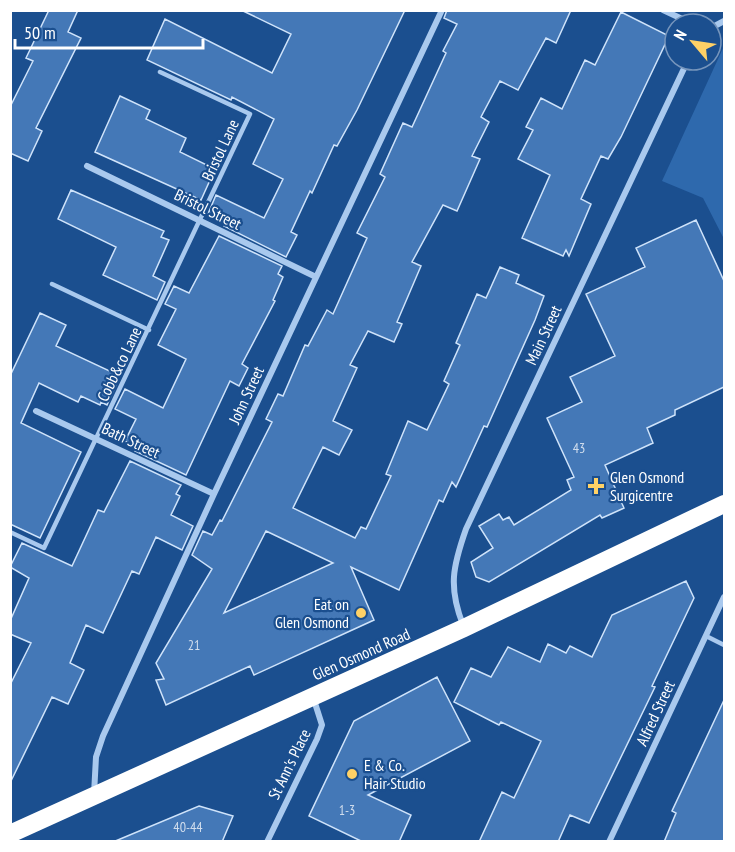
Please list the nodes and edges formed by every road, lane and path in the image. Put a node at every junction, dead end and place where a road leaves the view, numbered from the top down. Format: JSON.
{"nodes":[{"id":1,"x":442,"y":10,"type":"edge"},
{"id":2,"x":160,"y":72,"type":"dead end"},
{"id":3,"x":682,"y":72,"type":"edge"},
{"id":4,"x":87,"y":166,"type":"dead end"},
{"id":5,"x":201,"y":221,"type":"junction"},
{"id":6,"x":316,"y":277,"type":"junction"},
{"id":7,"x":52,"y":284,"type":"dead end"},
{"id":8,"x":149,"y":330,"type":"junction"},
{"id":9,"x":36,"y":411,"type":"dead end"},
{"id":10,"x":96,"y":439,"type":"junction"},
{"id":11,"x":214,"y":494,"type":"junction"},
{"id":12,"x":724,"y":504,"type":"edge"},
{"id":13,"x":10,"y":532,"type":"edge"},
{"id":14,"x":724,"y":597,"type":"edge"},
{"id":15,"x":464,"y":628,"type":"junction"},
{"id":16,"x":705,"y":636,"type":"junction"},
{"id":17,"x":724,"y":645,"type":"edge"},
{"id":18,"x":312,"y":697,"type":"junction"},
{"id":19,"x":94,"y":797,"type":"junction"},
{"id":20,"x":10,"y":834,"type":"edge"},
{"id":21,"x":267,"y":842,"type":"edge"},
{"id":22,"x":609,"y":842,"type":"edge"}],
"edges":[{"from":1,"to":6,"type":"street","name":"John Street"},
{"from":2,"to":5,"type":"lane","name":"Bristol Lane"},
{"from":3,"to":15,"type":"street","name":"Main Street"},
{"from":4,"to":5,"type":"street","name":"Bristol Street"},
{"from":5,"to":6,"type":"street","name":"Bristol Street"},
{"from":5,"to":8,"type":"lane","name":"Cobb&co Lane"},
{"from":6,"to":11,"type":"street","name":"John Street"},
{"from":7,"to":8,"type":"lane"},
{"from":8,"to":10,"type":"lane","name":"Cobb&co Lane"},
{"from":9,"to":10,"type":"street","name":"Bath Street"},
{"from":10,"to":11,"type":"street","name":"Bath Street"},
{"from":10,"to":13,"type":"lane","name":"Cobb&co Lane"},
{"from":11,"to":19,"type":"street","name":"John Street"},
{"from":12,"to":15,"type":"highway","name":"Glen Osmond Road"},
{"from":14,"to":16,"type":"street","name":"Alfred Street"},
{"from":15,"to":18,"type":"highway","name":"Glen Osmond Road"},
{"from":16,"to":17,"type":"lane"},
{"from":16,"to":22,"type":"street","name":"Alfred Street"},
{"from":18,"to":19,"type":"highway","name":"Glen Osmond Road"},
{"from":18,"to":21,"type":"street","name":"St Ann's Place"},
{"from":19,"to":20,"type":"highway","name":"Glen Osmond Road"}]}
